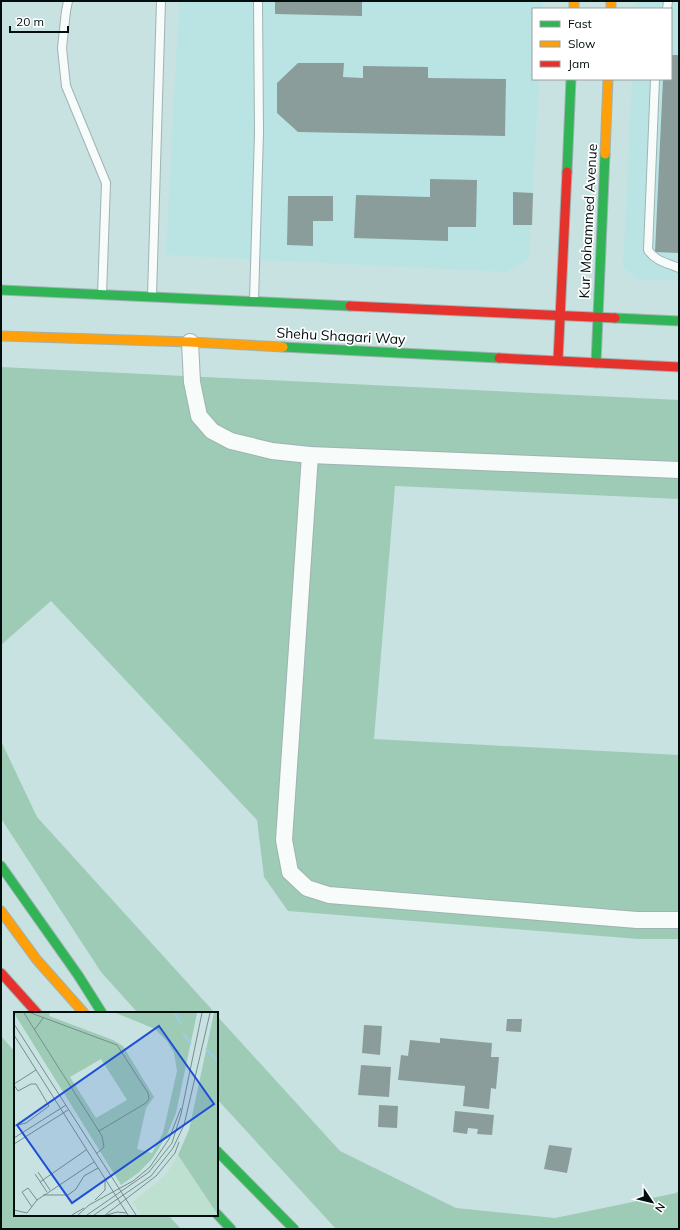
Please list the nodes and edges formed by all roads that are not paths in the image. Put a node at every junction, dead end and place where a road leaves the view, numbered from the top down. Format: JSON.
{"nodes":[{"id":1,"x":68,"y":1,"type":"edge"},
{"id":2,"x":161,"y":1,"type":"edge"},
{"id":3,"x":258,"y":1,"type":"edge"},
{"id":4,"x":571,"y":80,"type":"edge"},
{"id":5,"x":608,"y":80,"type":"edge"},
{"id":6,"x":655,"y":80,"type":"edge"},
{"id":7,"x":679,"y":268,"type":"edge"},
{"id":8,"x":2,"y":290,"type":"edge"},
{"id":9,"x":102,"y":295,"type":"junction"},
{"id":10,"x":152,"y":298,"type":"junction"},
{"id":11,"x":254,"y":302,"type":"junction"},
{"id":12,"x":560,"y":315,"type":"junction"},
{"id":13,"x":598,"y":316,"type":"junction"},
{"id":14,"x":679,"y":321,"type":"edge"},
{"id":15,"x":1,"y":336,"type":"edge"},
{"id":16,"x":190,"y":342,"type":"junction"},
{"id":17,"x":558,"y":360,"type":"junction"},
{"id":18,"x":596,"y":363,"type":"junction"},
{"id":19,"x":679,"y":367,"type":"edge"},
{"id":20,"x":310,"y":455,"type":"junction"},
{"id":21,"x":679,"y":470,"type":"edge"},
{"id":22,"x":1,"y":866,"type":"edge"},
{"id":23,"x":1,"y":911,"type":"edge"},
{"id":24,"x":679,"y":920,"type":"edge"},
{"id":25,"x":1,"y":973,"type":"edge"},
{"id":26,"x":36,"y":1012,"type":"edge"},
{"id":27,"x":83,"y":1012,"type":"edge"},
{"id":28,"x":101,"y":1012,"type":"edge"},
{"id":29,"x":218,"y":1152,"type":"edge"},
{"id":30,"x":218,"y":1215,"type":"edge"},
{"id":31,"x":231,"y":1229,"type":"edge"},
{"id":32,"x":293,"y":1229,"type":"edge"}],
"edges":[{"from":1,"to":9,"type":"lane"},
{"from":2,"to":10,"type":"lane"},
{"from":3,"to":11,"type":"lane"},
{"from":4,"to":12,"type":"main road","name":"Kur Mohammed Avenue"},
{"from":5,"to":13,"type":"main road","name":"Kur Mohammed Avenue"},
{"from":6,"to":7,"type":"lane"},
{"from":8,"to":9,"type":"main road"},
{"from":9,"to":10,"type":"main road"},
{"from":10,"to":11,"type":"main road"},
{"from":11,"to":12,"type":"main road"},
{"from":12,"to":13,"type":"main road"},
{"from":12,"to":17,"type":"main road","name":"Kur Mohammed Avenue"},
{"from":13,"to":14,"type":"main road"},
{"from":13,"to":18,"type":"main road","name":"Kur Mohammed Avenue"},
{"from":15,"to":16,"type":"main road","name":"Shehu Shagari Way"},
{"from":16,"to":17,"type":"main road","name":"Shehu Shagari Way"},
{"from":16,"to":20,"type":"street"},
{"from":17,"to":18,"type":"main road","name":"Shehu Shagari Way"},
{"from":18,"to":19,"type":"main road","name":"Shehu Shagari Way"},
{"from":20,"to":21,"type":"street"},
{"from":20,"to":24,"type":"street"},
{"from":22,"to":28,"type":"main road"},
{"from":23,"to":27,"type":"main road"},
{"from":25,"to":26,"type":"main road"},
{"from":29,"to":32,"type":"main road"},
{"from":30,"to":31,"type":"main road"}]}
